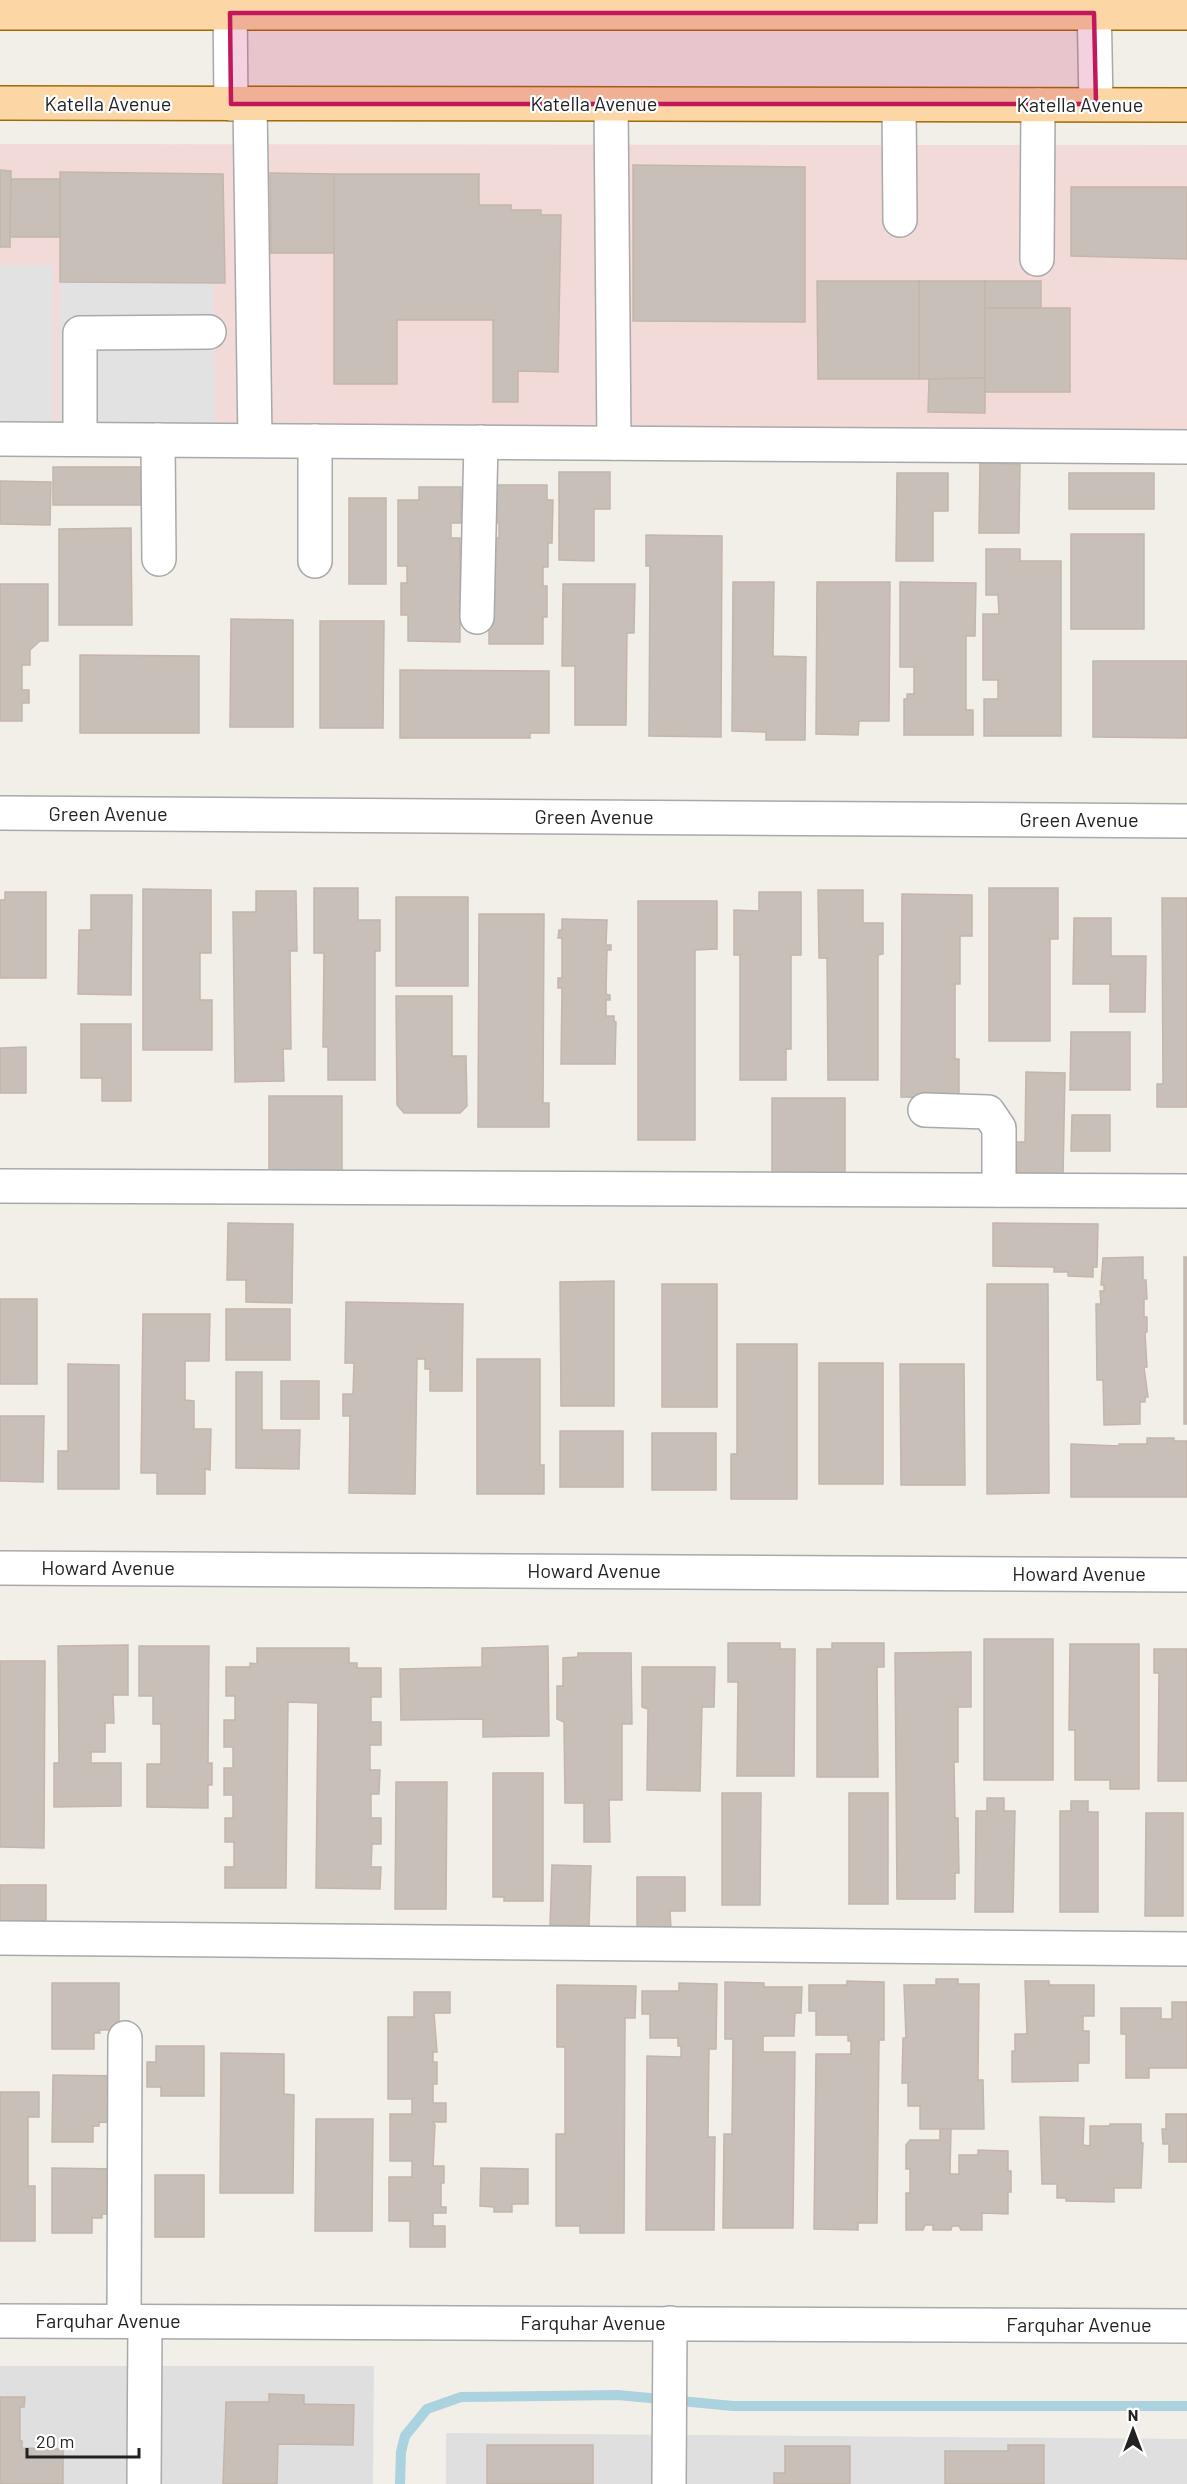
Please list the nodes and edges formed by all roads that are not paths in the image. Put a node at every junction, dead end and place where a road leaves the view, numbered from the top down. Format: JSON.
{"nodes":[{"id":1,"x":230,"y":6,"type":"edge"},
{"id":2,"x":1094,"y":6,"type":"edge"},
{"id":3,"x":829,"y":7,"type":"edge"},
{"id":4,"x":0,"y":13,"type":"edge"},
{"id":5,"x":1187,"y":13,"type":"edge"},
{"id":6,"x":0,"y":103,"type":"edge"},
{"id":7,"x":241,"y":104,"type":"junction"},
{"id":8,"x":1096,"y":104,"type":"junction"},
{"id":9,"x":611,"y":105,"type":"junction"},
{"id":10,"x":899,"y":105,"type":"junction"},
{"id":11,"x":1038,"y":105,"type":"junction"},
{"id":12,"x":1187,"y":105,"type":"edge"},
{"id":13,"x":900,"y":220,"type":"dead end"},
{"id":14,"x":1037,"y":259,"type":"dead end"},
{"id":15,"x":209,"y":332,"type":"dead end"},
{"id":16,"x":0,"y":439,"type":"edge"},
{"id":17,"x":80,"y":439,"type":"junction"},
{"id":18,"x":158,"y":440,"type":"junction"},
{"id":19,"x":255,"y":440,"type":"junction"},
{"id":20,"x":315,"y":441,"type":"junction"},
{"id":21,"x":481,"y":442,"type":"junction"},
{"id":22,"x":614,"y":443,"type":"junction"},
{"id":23,"x":1187,"y":447,"type":"edge"},
{"id":24,"x":159,"y":559,"type":"dead end"},
{"id":25,"x":315,"y":561,"type":"dead end"},
{"id":26,"x":477,"y":617,"type":"dead end"},
{"id":27,"x":0,"y":813,"type":"edge"},
{"id":28,"x":1187,"y":820,"type":"edge"},
{"id":29,"x":925,"y":1110,"type":"dead end"},
{"id":30,"x":0,"y":1186,"type":"edge"},
{"id":31,"x":999,"y":1190,"type":"junction"},
{"id":32,"x":1187,"y":1191,"type":"edge"},
{"id":33,"x":0,"y":1568,"type":"edge"},
{"id":34,"x":1187,"y":1575,"type":"edge"},
{"id":35,"x":0,"y":1938,"type":"edge"},
{"id":36,"x":1187,"y":1949,"type":"edge"},
{"id":37,"x":125,"y":2038,"type":"dead end"},
{"id":38,"x":0,"y":2321,"type":"edge"},
{"id":39,"x":134,"y":2322,"type":"junction"},
{"id":40,"x":670,"y":2323,"type":"junction"},
{"id":41,"x":1187,"y":2326,"type":"edge"},
{"id":42,"x":144,"y":2484,"type":"edge"},
{"id":43,"x":669,"y":2484,"type":"edge"}],
"edges":[{"from":1,"to":3,"type":"main road"},
{"from":1,"to":4,"type":"main road"},
{"from":1,"to":7,"type":"street"},
{"from":2,"to":3,"type":"main road"},
{"from":2,"to":5,"type":"main road"},
{"from":2,"to":8,"type":"street"},
{"from":6,"to":7,"type":"main road","name":"Katella Avenue"},
{"from":7,"to":9,"type":"main road","name":"Katella Avenue"},
{"from":7,"to":19,"type":"street"},
{"from":8,"to":11,"type":"main road","name":"Katella Avenue"},
{"from":8,"to":12,"type":"main road","name":"Katella Avenue"},
{"from":9,"to":10,"type":"main road","name":"Katella Avenue"},
{"from":9,"to":22,"type":"street"},
{"from":10,"to":11,"type":"main road","name":"Katella Avenue"},
{"from":10,"to":13,"type":"street"},
{"from":11,"to":14,"type":"street"},
{"from":15,"to":17,"type":"street"},
{"from":16,"to":17,"type":"street"},
{"from":17,"to":18,"type":"street"},
{"from":18,"to":19,"type":"street"},
{"from":18,"to":24,"type":"street"},
{"from":19,"to":20,"type":"street"},
{"from":20,"to":21,"type":"street"},
{"from":20,"to":25,"type":"street"},
{"from":21,"to":22,"type":"street"},
{"from":21,"to":26,"type":"street"},
{"from":22,"to":23,"type":"street"},
{"from":27,"to":28,"type":"street","name":"Green Avenue"},
{"from":29,"to":31,"type":"street"},
{"from":30,"to":31,"type":"street"},
{"from":31,"to":32,"type":"street"},
{"from":33,"to":34,"type":"street","name":"Howard Avenue"},
{"from":35,"to":36,"type":"street"},
{"from":37,"to":39,"type":"street"},
{"from":38,"to":39,"type":"street","name":"Farquhar Avenue"},
{"from":39,"to":40,"type":"street","name":"Farquhar Avenue"},
{"from":39,"to":42,"type":"street"},
{"from":40,"to":41,"type":"street","name":"Farquhar Avenue"},
{"from":40,"to":43,"type":"street"}]}
